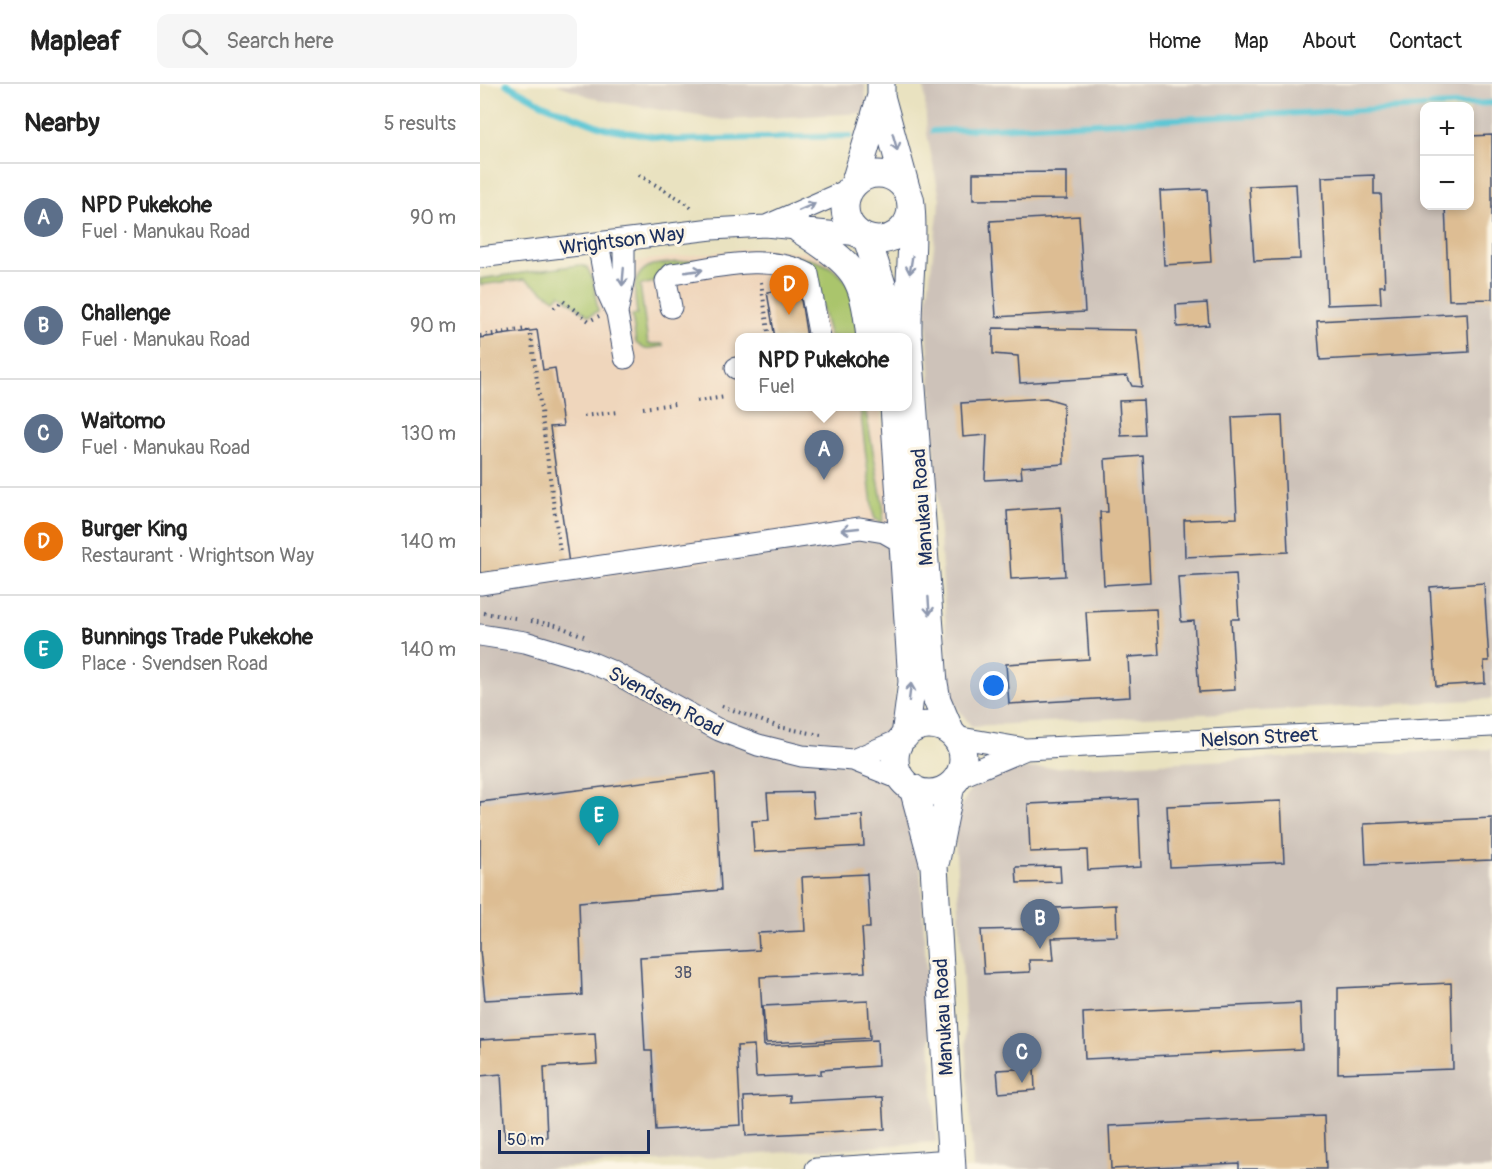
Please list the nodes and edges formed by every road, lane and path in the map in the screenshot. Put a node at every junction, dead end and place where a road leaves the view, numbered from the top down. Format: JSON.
{"nodes":[{"id":1,"x":881,"y":90,"type":"edge"},
{"id":2,"x":639,"y":175,"type":"dead end"},
{"id":3,"x":852,"y":186,"type":"junction"},
{"id":4,"x":909,"y":197,"type":"junction"},
{"id":5,"x":765,"y":226,"type":"junction"},
{"id":6,"x":711,"y":229,"type":"junction"},
{"id":7,"x":799,"y":230,"type":"junction"},
{"id":8,"x":864,"y":237,"type":"junction"},
{"id":9,"x":624,"y":240,"type":"junction"},
{"id":10,"x":597,"y":243,"type":"junction"},
{"id":11,"x":480,"y":257,"type":"edge"},
{"id":12,"x":760,"y":275,"type":"dead end"},
{"id":13,"x":671,"y":307,"type":"dead end"},
{"id":14,"x":554,"y":308,"type":"dead end"},
{"id":15,"x":608,"y":314,"type":"junction"},
{"id":16,"x":768,"y":333,"type":"edge"},
{"id":17,"x":819,"y":333,"type":"edge"},
{"id":18,"x":869,"y":333,"type":"edge"},
{"id":19,"x":889,"y":333,"type":"edge"},
{"id":20,"x":908,"y":333,"type":"edge"},
{"id":21,"x":480,"y":336,"type":"edge"},
{"id":22,"x":625,"y":358,"type":"dead end"},
{"id":23,"x":912,"y":388,"type":"edge"},
{"id":24,"x":726,"y":397,"type":"dead end"},
{"id":25,"x":697,"y":401,"type":"dead end"},
{"id":26,"x":675,"y":404,"type":"dead end"},
{"id":27,"x":643,"y":408,"type":"dead end"},
{"id":28,"x":881,"y":411,"type":"edge"},
{"id":29,"x":894,"y":411,"type":"edge"},
{"id":30,"x":617,"y":412,"type":"dead end"},
{"id":31,"x":584,"y":416,"type":"dead end"},
{"id":32,"x":898,"y":467,"type":"junction"},
{"id":33,"x":904,"y":544,"type":"junction"},
{"id":34,"x":561,"y":561,"type":"dead end"},
{"id":35,"x":480,"y":584,"type":"edge"},
{"id":36,"x":480,"y":613,"type":"edge"},
{"id":37,"x":480,"y":635,"type":"edge"},
{"id":38,"x":587,"y":638,"type":"dead end"},
{"id":39,"x":716,"y":702,"type":"dead end"},
{"id":40,"x":1492,"y":726,"type":"edge"},
{"id":41,"x":953,"y":735,"type":"junction"},
{"id":42,"x":832,"y":737,"type":"dead end"},
{"id":43,"x":903,"y":737,"type":"junction"},
{"id":44,"x":1026,"y":748,"type":"junction"},
{"id":45,"x":854,"y":760,"type":"junction"},
{"id":46,"x":954,"y":781,"type":"junction"},
{"id":47,"x":908,"y":784,"type":"junction"},
{"id":48,"x":934,"y":866,"type":"junction"},
{"id":49,"x":952,"y":1164,"type":"edge"},
{"id":50,"x":816,"y":1169,"type":"edge"}],
"edges":[{"from":1,"to":3,"type":"main road","name":"Manukau Road"},
{"from":1,"to":4,"type":"main road","name":"Manukau Road","one_way":true},
{"from":2,"to":6,"type":"path"},
{"from":3,"to":4,"type":"main road"},
{"from":5,"to":3,"type":"street","name":"Wrightson Way","one_way":true},
{"from":3,"to":8,"type":"main road"},
{"from":4,"to":8,"type":"main road"},
{"from":4,"to":20,"type":"main road","name":"Manukau Road","one_way":true},
{"from":5,"to":6,"type":"street","name":"Wrightson Way"},
{"from":5,"to":7,"type":"street","name":"Wrightson Way"},
{"from":6,"to":9,"type":"street","name":"Wrightson Way"},
{"from":7,"to":8,"type":"street","name":"Wrightson Way"},
{"from":7,"to":18,"type":"main road"},
{"from":8,"to":19,"type":"main road"},
{"from":9,"to":10,"type":"street","name":"Wrightson Way"},
{"from":9,"to":15,"type":"street","one_way":true},
{"from":10,"to":11,"type":"street","name":"Wrightson Way"},
{"from":10,"to":15,"type":"street"},
{"from":12,"to":16,"type":"path"},
{"from":13,"to":17,"type":"street","one_way":true},
{"from":14,"to":15,"type":"path"},
{"from":15,"to":22,"type":"street"},
{"from":21,"to":34,"type":"path"},
{"from":23,"to":41,"type":"main road","name":"Manukau Road","one_way":true},
{"from":24,"to":25,"type":"path"},
{"from":26,"to":27,"type":"path"},
{"from":28,"to":32,"type":"main road"},
{"from":29,"to":32,"type":"main road","name":"Manukau Road"},
{"from":30,"to":31,"type":"path"},
{"from":32,"to":33,"type":"main road","name":"Manukau Road"},
{"from":33,"to":35,"type":"street","one_way":true},
{"from":43,"to":33,"type":"main road","name":"Manukau Road","one_way":true},
{"from":36,"to":38,"type":"path"},
{"from":37,"to":45,"type":"street","name":"Svendsen Road"},
{"from":39,"to":42,"type":"path"},
{"from":40,"to":44,"type":"street","name":"Nelson Street"},
{"from":41,"to":43,"type":"main road"},
{"from":41,"to":44,"type":"street","name":"Nelson Street"},
{"from":41,"to":46,"type":"main road"},
{"from":43,"to":45,"type":"street"},
{"from":43,"to":47,"type":"main road"},
{"from":44,"to":46,"type":"street","name":"Nelson Street"},
{"from":45,"to":47,"type":"street"},
{"from":46,"to":47,"type":"main road"},
{"from":46,"to":48,"type":"main road","name":"Manukau Road"},
{"from":47,"to":48,"type":"main road","name":"Manukau Road"},
{"from":48,"to":49,"type":"main road","name":"Manukau Road"},
{"from":49,"to":50,"type":"street"}]}
